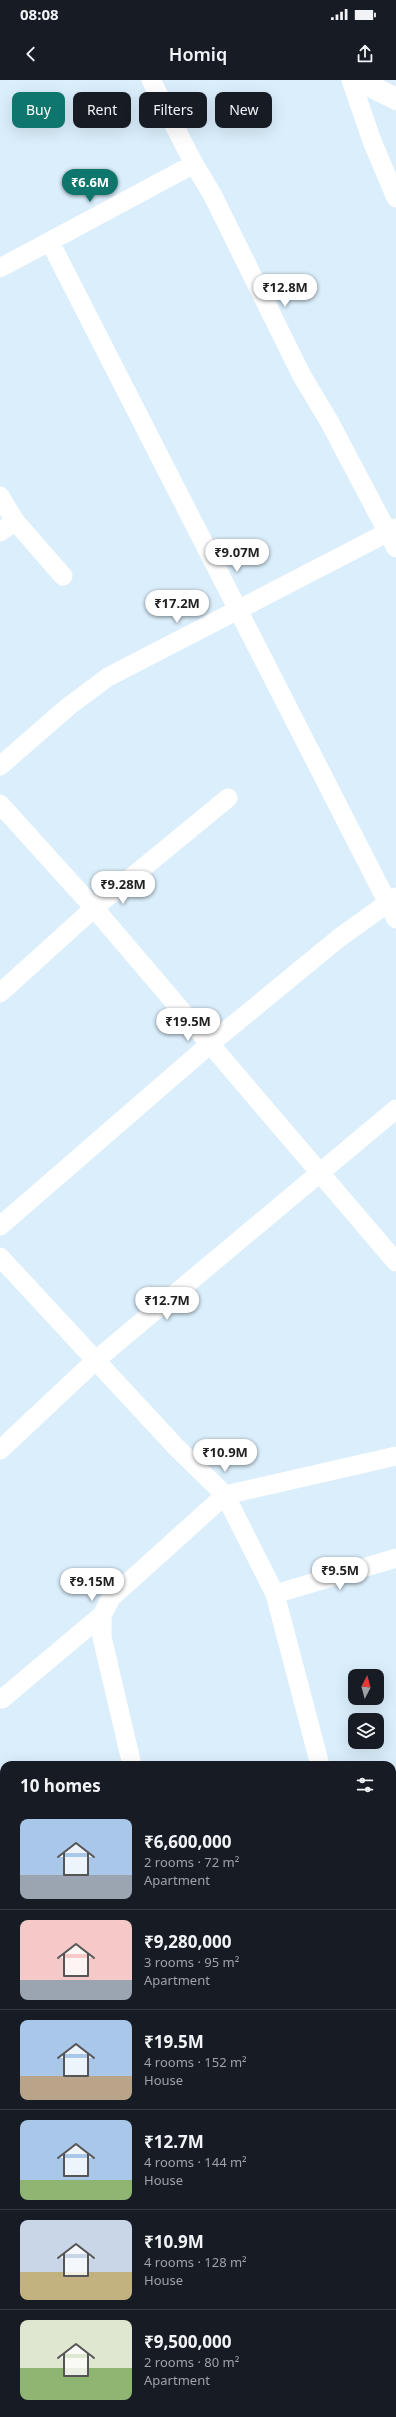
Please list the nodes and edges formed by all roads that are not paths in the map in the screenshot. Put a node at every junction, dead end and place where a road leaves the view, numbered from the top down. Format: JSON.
{"nodes":[{"id":1,"x":151,"y":80,"type":"edge"},
{"id":2,"x":351,"y":80,"type":"edge"},
{"id":3,"x":358,"y":80,"type":"edge"},
{"id":4,"x":396,"y":99,"type":"edge"},
{"id":5,"x":194,"y":164,"type":"junction"},
{"id":6,"x":396,"y":198,"type":"edge"},
{"id":7,"x":50,"y":242,"type":"junction"},
{"id":8,"x":0,"y":268,"type":"edge"},
{"id":9,"x":0,"y":496,"type":"edge"},
{"id":10,"x":7,"y":527,"type":"edge"},
{"id":11,"x":393,"y":536,"type":"edge"},
{"id":12,"x":63,"y":576,"type":"dead end"},
{"id":13,"x":238,"y":610,"type":"junction"},
{"id":14,"x":0,"y":766,"type":"edge"},
{"id":15,"x":228,"y":798,"type":"dead end"},
{"id":16,"x":0,"y":804,"type":"edge"},
{"id":17,"x":393,"y":906,"type":"edge"},
{"id":18,"x":94,"y":908,"type":"junction"},
{"id":19,"x":0,"y":993,"type":"edge"},
{"id":20,"x":210,"y":1044,"type":"junction"},
{"id":21,"x":396,"y":1109,"type":"edge"},
{"id":22,"x":319,"y":1174,"type":"junction"},
{"id":23,"x":0,"y":1226,"type":"edge"},
{"id":24,"x":0,"y":1257,"type":"edge"},
{"id":25,"x":396,"y":1262,"type":"edge"},
{"id":26,"x":96,"y":1360,"type":"junction"},
{"id":27,"x":0,"y":1450,"type":"edge"},
{"id":28,"x":396,"y":1456,"type":"edge"},
{"id":29,"x":225,"y":1495,"type":"junction"},
{"id":30,"x":396,"y":1558,"type":"edge"},
{"id":31,"x":275,"y":1594,"type":"junction"},
{"id":32,"x":102,"y":1615,"type":"junction"},
{"id":33,"x":2,"y":1699,"type":"dead end"},
{"id":34,"x":131,"y":1761,"type":"edge"},
{"id":35,"x":319,"y":1761,"type":"edge"}],
"edges":[{"from":1,"to":5,"type":"street"},
{"from":2,"to":6,"type":"street"},
{"from":3,"to":4,"type":"street"},
{"from":5,"to":7,"type":"street"},
{"from":5,"to":11,"type":"street"},
{"from":7,"to":8,"type":"street"},
{"from":7,"to":13,"type":"street"},
{"from":9,"to":10,"type":"street"},
{"from":10,"to":12,"type":"street"},
{"from":11,"to":13,"type":"street"},
{"from":13,"to":14,"type":"street"},
{"from":13,"to":17,"type":"street"},
{"from":15,"to":18,"type":"street"},
{"from":16,"to":18,"type":"street"},
{"from":17,"to":20,"type":"street"},
{"from":18,"to":19,"type":"street"},
{"from":18,"to":20,"type":"street"},
{"from":20,"to":22,"type":"street"},
{"from":20,"to":23,"type":"street"},
{"from":21,"to":22,"type":"street"},
{"from":22,"to":25,"type":"street"},
{"from":22,"to":26,"type":"street"},
{"from":24,"to":26,"type":"street"},
{"from":26,"to":27,"type":"street"},
{"from":26,"to":29,"type":"street"},
{"from":28,"to":29,"type":"street"},
{"from":29,"to":31,"type":"street"},
{"from":29,"to":32,"type":"street"},
{"from":30,"to":31,"type":"street"},
{"from":31,"to":35,"type":"street"},
{"from":32,"to":33,"type":"street"},
{"from":32,"to":34,"type":"street"}]}
